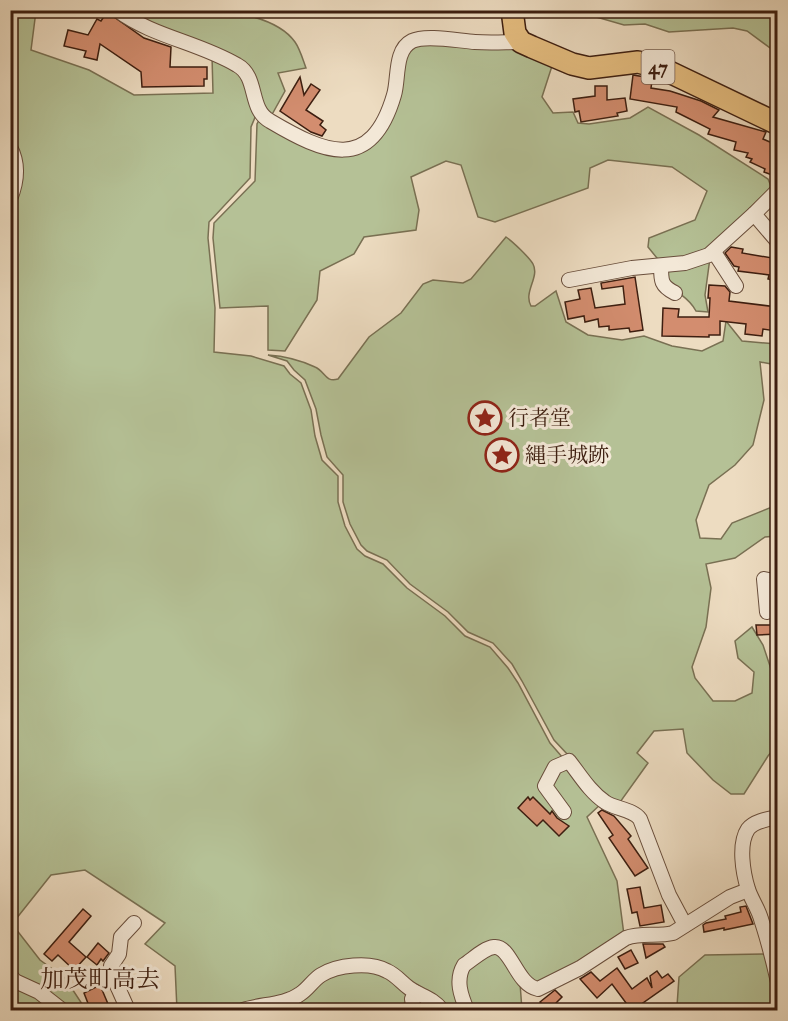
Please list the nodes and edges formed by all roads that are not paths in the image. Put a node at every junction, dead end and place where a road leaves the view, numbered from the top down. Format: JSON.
{"nodes":[{"id":1,"x":117,"y":10,"type":"edge"},
{"id":2,"x":512,"y":10,"type":"edge"},
{"id":3,"x":521,"y":42,"type":"junction"},
{"id":4,"x":777,"y":124,"type":"edge"},
{"id":5,"x":10,"y":147,"type":"edge"},
{"id":6,"x":777,"y":190,"type":"edge"},
{"id":7,"x":10,"y":199,"type":"edge"},
{"id":8,"x":754,"y":214,"type":"junction"},
{"id":9,"x":777,"y":242,"type":"edge"},
{"id":10,"x":714,"y":252,"type":"junction"},
{"id":11,"x":661,"y":266,"type":"junction"},
{"id":12,"x":569,"y":280,"type":"dead end"},
{"id":13,"x":736,"y":286,"type":"dead end"},
{"id":14,"x":675,"y":293,"type":"dead end"},
{"id":15,"x":777,"y":582,"type":"edge"},
{"id":16,"x":767,"y":612,"type":"dead end"},
{"id":17,"x":564,"y":812,"type":"dead end"},
{"id":18,"x":777,"y":817,"type":"edge"},
{"id":19,"x":748,"y":890,"type":"junction"},
{"id":20,"x":134,"y":923,"type":"dead end"},
{"id":21,"x":685,"y":925,"type":"junction"},
{"id":22,"x":10,"y":975,"type":"edge"},
{"id":23,"x":777,"y":982,"type":"edge"},
{"id":24,"x":415,"y":992,"type":"junction"},
{"id":25,"x":62,"y":1011,"type":"edge"},
{"id":26,"x":128,"y":1011,"type":"edge"},
{"id":27,"x":243,"y":1011,"type":"edge"},
{"id":28,"x":414,"y":1011,"type":"edge"},
{"id":29,"x":442,"y":1011,"type":"edge"},
{"id":30,"x":467,"y":1011,"type":"edge"}],
"edges":[{"from":1,"to":3,"type":"street"},
{"from":2,"to":3,"type":"main road"},
{"from":3,"to":4,"type":"main road","number":"47"},
{"from":5,"to":7,"type":"street"},
{"from":6,"to":8,"type":"street"},
{"from":8,"to":9,"type":"street"},
{"from":8,"to":10,"type":"street"},
{"from":10,"to":11,"type":"street"},
{"from":10,"to":13,"type":"street"},
{"from":11,"to":12,"type":"street"},
{"from":11,"to":14,"type":"street"},
{"from":15,"to":16,"type":"street"},
{"from":17,"to":21,"type":"street"},
{"from":18,"to":19,"type":"street"},
{"from":19,"to":21,"type":"street"},
{"from":19,"to":23,"type":"street"},
{"from":20,"to":26,"type":"street"},
{"from":21,"to":30,"type":"street"},
{"from":22,"to":25,"type":"street"},
{"from":24,"to":27,"type":"street"},
{"from":24,"to":28,"type":"street"},
{"from":24,"to":29,"type":"street"}]}
